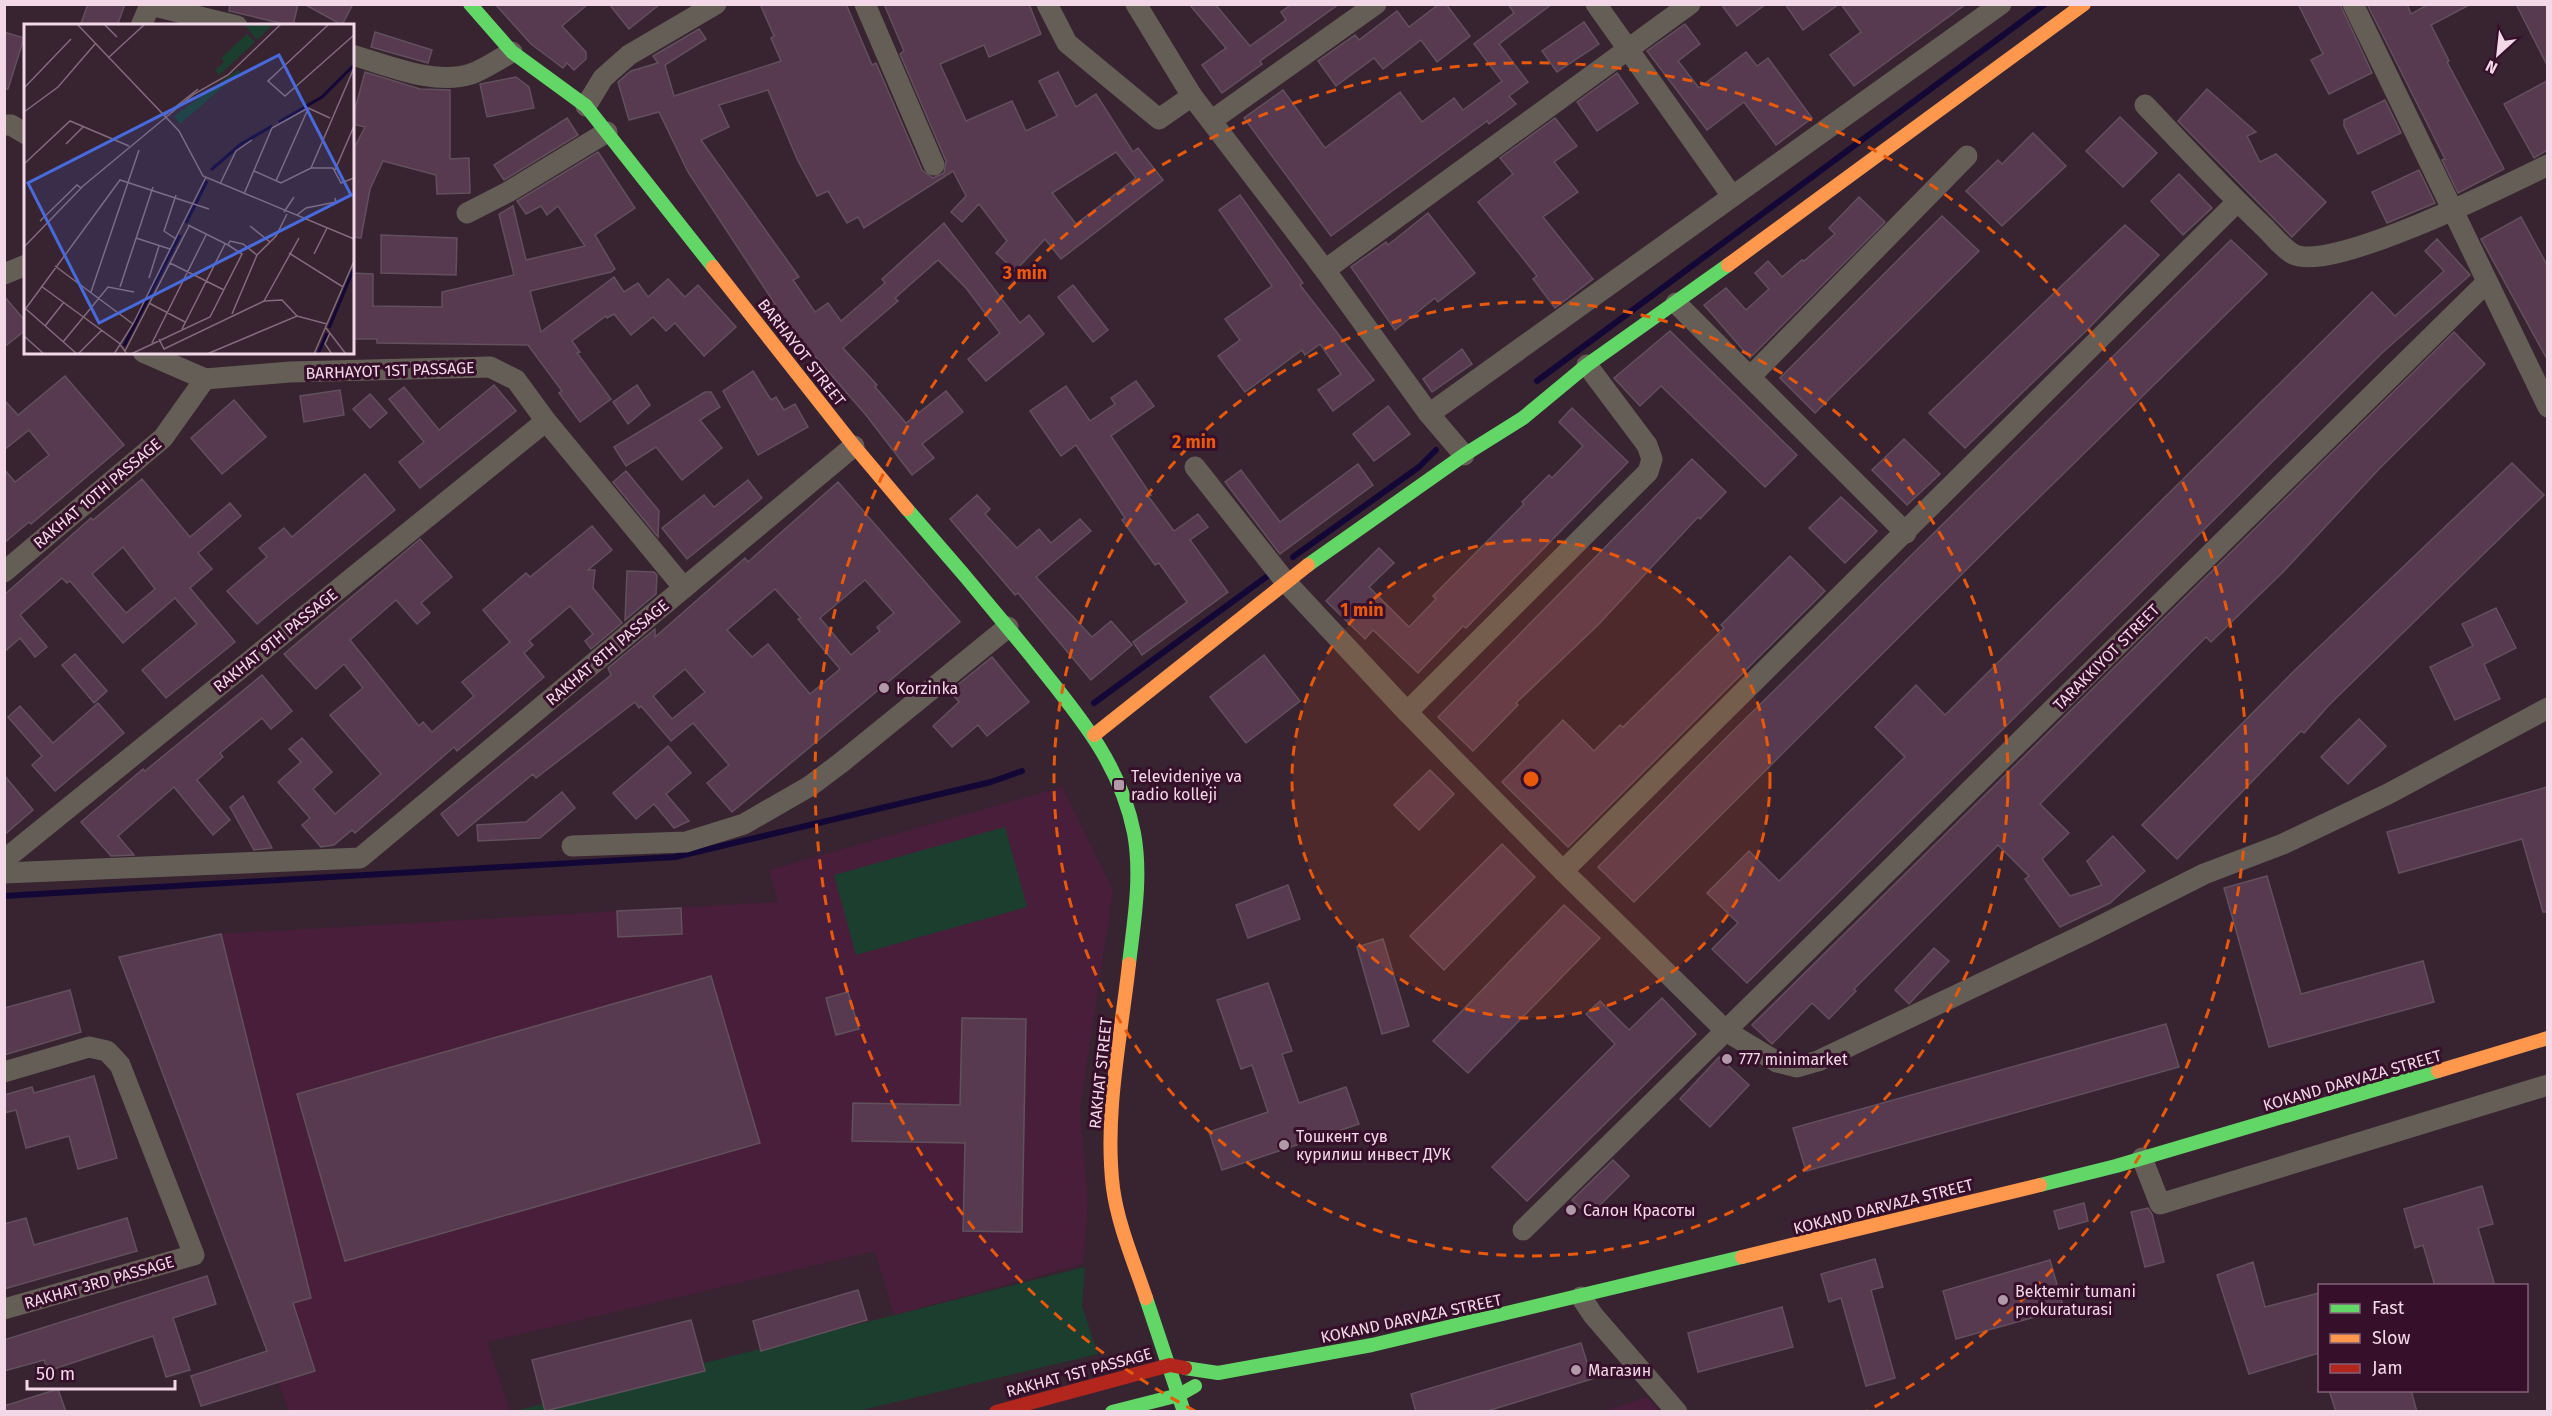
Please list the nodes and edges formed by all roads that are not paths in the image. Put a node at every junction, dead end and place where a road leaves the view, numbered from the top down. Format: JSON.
{"nodes":[{"id":1,"x":470,"y":4,"type":"edge"},
{"id":2,"x":716,"y":4,"type":"edge"},
{"id":3,"x":865,"y":4,"type":"edge"},
{"id":4,"x":1047,"y":4,"type":"edge"},
{"id":5,"x":1136,"y":4,"type":"edge"},
{"id":6,"x":1376,"y":4,"type":"edge"},
{"id":7,"x":1596,"y":4,"type":"edge"},
{"id":8,"x":1690,"y":4,"type":"edge"},
{"id":9,"x":2001,"y":4,"type":"edge"},
{"id":10,"x":2084,"y":4,"type":"edge"},
{"id":11,"x":2353,"y":4,"type":"edge"},
{"id":12,"x":142,"y":24,"type":"edge"},
{"id":13,"x":229,"y":24,"type":"edge"},
{"id":14,"x":1628,"y":49,"type":"junction"},
{"id":15,"x":512,"y":52,"type":"junction"},
{"id":16,"x":354,"y":56,"type":"edge"},
{"id":17,"x":1192,"y":96,"type":"junction"},
{"id":18,"x":2145,"y":105,"type":"dead end"},
{"id":19,"x":586,"y":106,"type":"junction"},
{"id":20,"x":1211,"y":121,"type":"junction"},
{"id":21,"x":4,"y":125,"type":"edge"},
{"id":22,"x":607,"y":132,"type":"junction"},
{"id":23,"x":24,"y":134,"type":"edge"},
{"id":24,"x":1967,"y":156,"type":"dead end"},
{"id":25,"x":934,"y":165,"type":"dead end"},
{"id":26,"x":2547,"y":165,"type":"edge"},
{"id":27,"x":1732,"y":196,"type":"junction"},
{"id":28,"x":2237,"y":202,"type":"junction"},
{"id":29,"x":2454,"y":212,"type":"junction"},
{"id":30,"x":467,"y":213,"type":"dead end"},
{"id":31,"x":24,"y":266,"type":"edge"},
{"id":32,"x":1325,"y":270,"type":"junction"},
{"id":33,"x":4,"y":274,"type":"edge"},
{"id":34,"x":2487,"y":283,"type":"junction"},
{"id":35,"x":1676,"y":303,"type":"junction"},
{"id":36,"x":148,"y":354,"type":"edge"},
{"id":37,"x":1587,"y":365,"type":"junction"},
{"id":38,"x":1750,"y":377,"type":"junction"},
{"id":39,"x":205,"y":379,"type":"junction"},
{"id":40,"x":2547,"y":407,"type":"edge"},
{"id":41,"x":1429,"y":414,"type":"junction"},
{"id":42,"x":546,"y":421,"type":"junction"},
{"id":43,"x":854,"y":446,"type":"junction"},
{"id":44,"x":1464,"y":455,"type":"junction"},
{"id":45,"x":1195,"y":467,"type":"dead end"},
{"id":46,"x":1906,"y":533,"type":"junction"},
{"id":47,"x":4,"y":572,"type":"edge"},
{"id":48,"x":1286,"y":581,"type":"junction"},
{"id":49,"x":684,"y":588,"type":"junction"},
{"id":50,"x":1008,"y":627,"type":"junction"},
{"id":51,"x":2547,"y":708,"type":"edge"},
{"id":52,"x":1407,"y":712,"type":"junction"},
{"id":53,"x":1094,"y":735,"type":"junction"},
{"id":54,"x":572,"y":846,"type":"dead end"},
{"id":55,"x":4,"y":860,"type":"edge"},
{"id":56,"x":1563,"y":871,"type":"junction"},
{"id":57,"x":4,"y":873,"type":"edge"},
{"id":58,"x":1726,"y":1031,"type":"junction"},
{"id":59,"x":2547,"y":1038,"type":"edge"},
{"id":60,"x":4,"y":1072,"type":"edge"},
{"id":61,"x":2547,"y":1085,"type":"edge"},
{"id":62,"x":2142,"y":1158,"type":"junction"},
{"id":63,"x":1523,"y":1230,"type":"dead end"},
{"id":64,"x":1581,"y":1297,"type":"junction"},
{"id":65,"x":4,"y":1309,"type":"edge"},
{"id":66,"x":1170,"y":1365,"type":"junction"},
{"id":67,"x":1218,"y":1373,"type":"junction"},
{"id":68,"x":1179,"y":1395,"type":"junction"},
{"id":69,"x":996,"y":1412,"type":"edge"},
{"id":70,"x":1112,"y":1412,"type":"edge"},
{"id":71,"x":1184,"y":1412,"type":"edge"},
{"id":72,"x":1677,"y":1412,"type":"edge"}],
"edges":[{"from":1,"to":15,"type":"street","name":"BARHAYOT STREET"},
{"from":2,"to":19,"type":"street"},
{"from":3,"to":25,"type":"street"},
{"from":4,"to":17,"type":"street"},
{"from":5,"to":17,"type":"street"},
{"from":6,"to":20,"type":"street"},
{"from":7,"to":14,"type":"street"},
{"from":8,"to":14,"type":"street"},
{"from":9,"to":27,"type":"street"},
{"from":10,"to":35,"type":"street"},
{"from":11,"to":29,"type":"street"},
{"from":12,"to":13,"type":"street"},
{"from":14,"to":27,"type":"street"},
{"from":14,"to":32,"type":"street"},
{"from":15,"to":16,"type":"street"},
{"from":15,"to":19,"type":"street","name":"BARHAYOT STREET"},
{"from":17,"to":20,"type":"street"},
{"from":18,"to":28,"type":"street"},
{"from":19,"to":22,"type":"street","name":"BARHAYOT STREET"},
{"from":20,"to":32,"type":"street"},
{"from":21,"to":23,"type":"street"},
{"from":22,"to":30,"type":"street"},
{"from":22,"to":43,"type":"street","name":"BARHAYOT STREET"},
{"from":24,"to":38,"type":"street"},
{"from":26,"to":29,"type":"street"},
{"from":27,"to":41,"type":"street"},
{"from":28,"to":29,"type":"street"},
{"from":28,"to":46,"type":"street"},
{"from":29,"to":34,"type":"street"},
{"from":31,"to":33,"type":"street"},
{"from":32,"to":41,"type":"street"},
{"from":34,"to":40,"type":"street"},
{"from":34,"to":58,"type":"street","name":"TARAKKIYOT STREET"},
{"from":35,"to":37,"type":"street"},
{"from":35,"to":38,"type":"street"},
{"from":36,"to":39,"type":"street","name":"BARHAYOT 1ST PASSAGE"},
{"from":37,"to":44,"type":"street"},
{"from":37,"to":52,"type":"street"},
{"from":38,"to":46,"type":"street"},
{"from":39,"to":42,"type":"street","name":"BARHAYOT 1ST PASSAGE"},
{"from":39,"to":47,"type":"street","name":"RAKHAT 10TH PASSAGE"},
{"from":41,"to":44,"type":"street"},
{"from":42,"to":49,"type":"street","name":"BARHAYOT 1ST PASSAGE"},
{"from":42,"to":55,"type":"street","name":"RAKHAT 9TH PASSAGE"},
{"from":43,"to":49,"type":"street","name":"RAKHAT 8TH PASSAGE"},
{"from":43,"to":50,"type":"street","name":"BARHAYOT STREET"},
{"from":44,"to":48,"type":"street"},
{"from":45,"to":48,"type":"street"},
{"from":46,"to":56,"type":"street"},
{"from":48,"to":52,"type":"street"},
{"from":48,"to":53,"type":"street"},
{"from":49,"to":57,"type":"street","name":"RAKHAT 8TH PASSAGE"},
{"from":50,"to":53,"type":"street","name":"BARHAYOT STREET"},
{"from":50,"to":54,"type":"street"},
{"from":51,"to":58,"type":"street"},
{"from":52,"to":56,"type":"street"},
{"from":53,"to":66,"type":"street","name":"RAKHAT STREET"},
{"from":56,"to":58,"type":"street"},
{"from":58,"to":63,"type":"street","name":"TARAKKIYOT STREET"},
{"from":59,"to":62,"type":"street","name":"KOKAND DARVAZA STREET"},
{"from":60,"to":65,"type":"street","name":"RAKHAT 3RD PASSAGE"},
{"from":61,"to":62,"type":"street"},
{"from":62,"to":64,"type":"street","name":"KOKAND DARVAZA STREET"},
{"from":64,"to":67,"type":"street","name":"KOKAND DARVAZA STREET"},
{"from":64,"to":72,"type":"street"},
{"from":66,"to":67,"type":"street","name":"KOKAND DARVAZA STREET"},
{"from":66,"to":68,"type":"street","name":"RAKHAT STREET"},
{"from":66,"to":69,"type":"street","name":"RAKHAT 1ST PASSAGE"},
{"from":67,"to":68,"type":"street","name":"KOKAND DARVAZA STREET"},
{"from":68,"to":70,"type":"street","name":"KOKAND DARVAZA STREET"},
{"from":68,"to":71,"type":"street","name":"RAKHAT STREET"}]}
